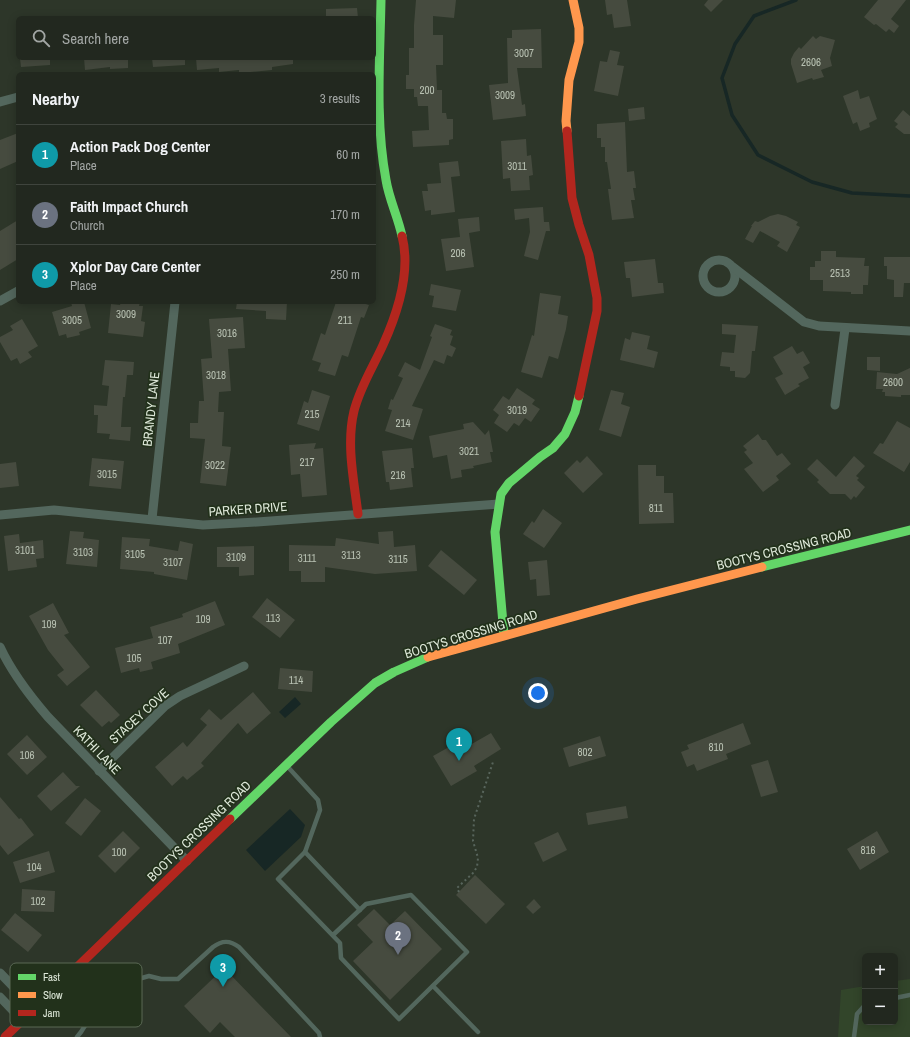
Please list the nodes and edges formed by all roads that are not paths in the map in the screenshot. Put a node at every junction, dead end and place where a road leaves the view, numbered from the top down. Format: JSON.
{"nodes":[{"id":1,"x":381,"y":0,"type":"edge"},
{"id":2,"x":573,"y":0,"type":"edge"},
{"id":3,"x":377,"y":90,"type":"edge"},
{"id":4,"x":16,"y":98,"type":"edge"},
{"id":5,"x":0,"y":102,"type":"edge"},
{"id":6,"x":733,"y":267,"type":"dead end"},
{"id":7,"x":16,"y":292,"type":"edge"},
{"id":8,"x":0,"y":301,"type":"edge"},
{"id":9,"x":175,"y":304,"type":"edge"},
{"id":10,"x":845,"y":329,"type":"junction"},
{"id":11,"x":910,"y":331,"type":"edge"},
{"id":12,"x":835,"y":405,"type":"dead end"},
{"id":13,"x":499,"y":504,"type":"junction"},
{"id":14,"x":0,"y":514,"type":"edge"},
{"id":15,"x":358,"y":514,"type":"junction"},
{"id":16,"x":152,"y":519,"type":"junction"},
{"id":17,"x":910,"y":530,"type":"edge"},
{"id":18,"x":504,"y":635,"type":"junction"},
{"id":19,"x":1,"y":652,"type":"edge"},
{"id":20,"x":244,"y":666,"type":"dead end"},
{"id":21,"x":286,"y":765,"type":"junction"},
{"id":22,"x":99,"y":771,"type":"junction"},
{"id":23,"x":305,"y":852,"type":"junction"},
{"id":24,"x":187,"y":861,"type":"junction"},
{"id":25,"x":360,"y":910,"type":"junction"},
{"id":26,"x":333,"y":935,"type":"junction"},
{"id":27,"x":81,"y":963,"type":"edge"},
{"id":28,"x":0,"y":974,"type":"edge"},
{"id":29,"x":142,"y":978,"type":"edge"},
{"id":30,"x":10,"y":984,"type":"edge"},
{"id":31,"x":433,"y":986,"type":"junction"},
{"id":32,"x":910,"y":995,"type":"edge"},
{"id":33,"x":0,"y":997,"type":"edge"},
{"id":34,"x":898,"y":997,"type":"edge"},
{"id":35,"x":10,"y":1007,"type":"edge"},
{"id":36,"x":862,"y":1008,"type":"edge"},
{"id":37,"x":15,"y":1027,"type":"edge"},
{"id":38,"x":85,"y":1027,"type":"edge"},
{"id":39,"x":478,"y":1032,"type":"dead end"},
{"id":40,"x":5,"y":1037,"type":"edge"},
{"id":41,"x":77,"y":1037,"type":"edge"},
{"id":42,"x":320,"y":1037,"type":"edge"},
{"id":43,"x":854,"y":1037,"type":"edge"}],
"edges":[{"from":1,"to":3,"type":"street"},
{"from":2,"to":13,"type":"street"},
{"from":3,"to":15,"type":"street"},
{"from":4,"to":5,"type":"street"},
{"from":6,"to":10,"type":"street"},
{"from":7,"to":8,"type":"street"},
{"from":9,"to":16,"type":"street","name":"BRANDY LANE"},
{"from":10,"to":11,"type":"street"},
{"from":10,"to":12,"type":"street"},
{"from":13,"to":15,"type":"street","name":"PARKER DRIVE"},
{"from":13,"to":18,"type":"street"},
{"from":14,"to":16,"type":"street","name":"PARKER DRIVE"},
{"from":15,"to":16,"type":"street","name":"PARKER DRIVE"},
{"from":17,"to":18,"type":"street","name":"BOOTYS CROSSING ROAD"},
{"from":18,"to":21,"type":"street","name":"BOOTYS CROSSING ROAD"},
{"from":19,"to":22,"type":"street","name":"KATHI LANE"},
{"from":20,"to":22,"type":"street","name":"STACEY COVE"},
{"from":21,"to":23,"type":"lane"},
{"from":21,"to":24,"type":"street","name":"BOOTYS CROSSING ROAD"},
{"from":22,"to":24,"type":"street","name":"KATHI LANE"},
{"from":23,"to":25,"type":"lane"},
{"from":23,"to":26,"type":"lane"},
{"from":24,"to":27,"type":"street","name":"BOOTYS CROSSING ROAD"},
{"from":25,"to":26,"type":"lane"},
{"from":25,"to":31,"type":"lane"},
{"from":26,"to":31,"type":"lane"},
{"from":28,"to":30,"type":"street"},
{"from":29,"to":42,"type":"lane"},
{"from":31,"to":39,"type":"lane"},
{"from":32,"to":34,"type":"lane"},
{"from":33,"to":35,"type":"street"},
{"from":36,"to":43,"type":"lane"},
{"from":37,"to":40,"type":"street","name":"BOOTYS CROSSING ROAD"},
{"from":38,"to":41,"type":"lane"}]}
